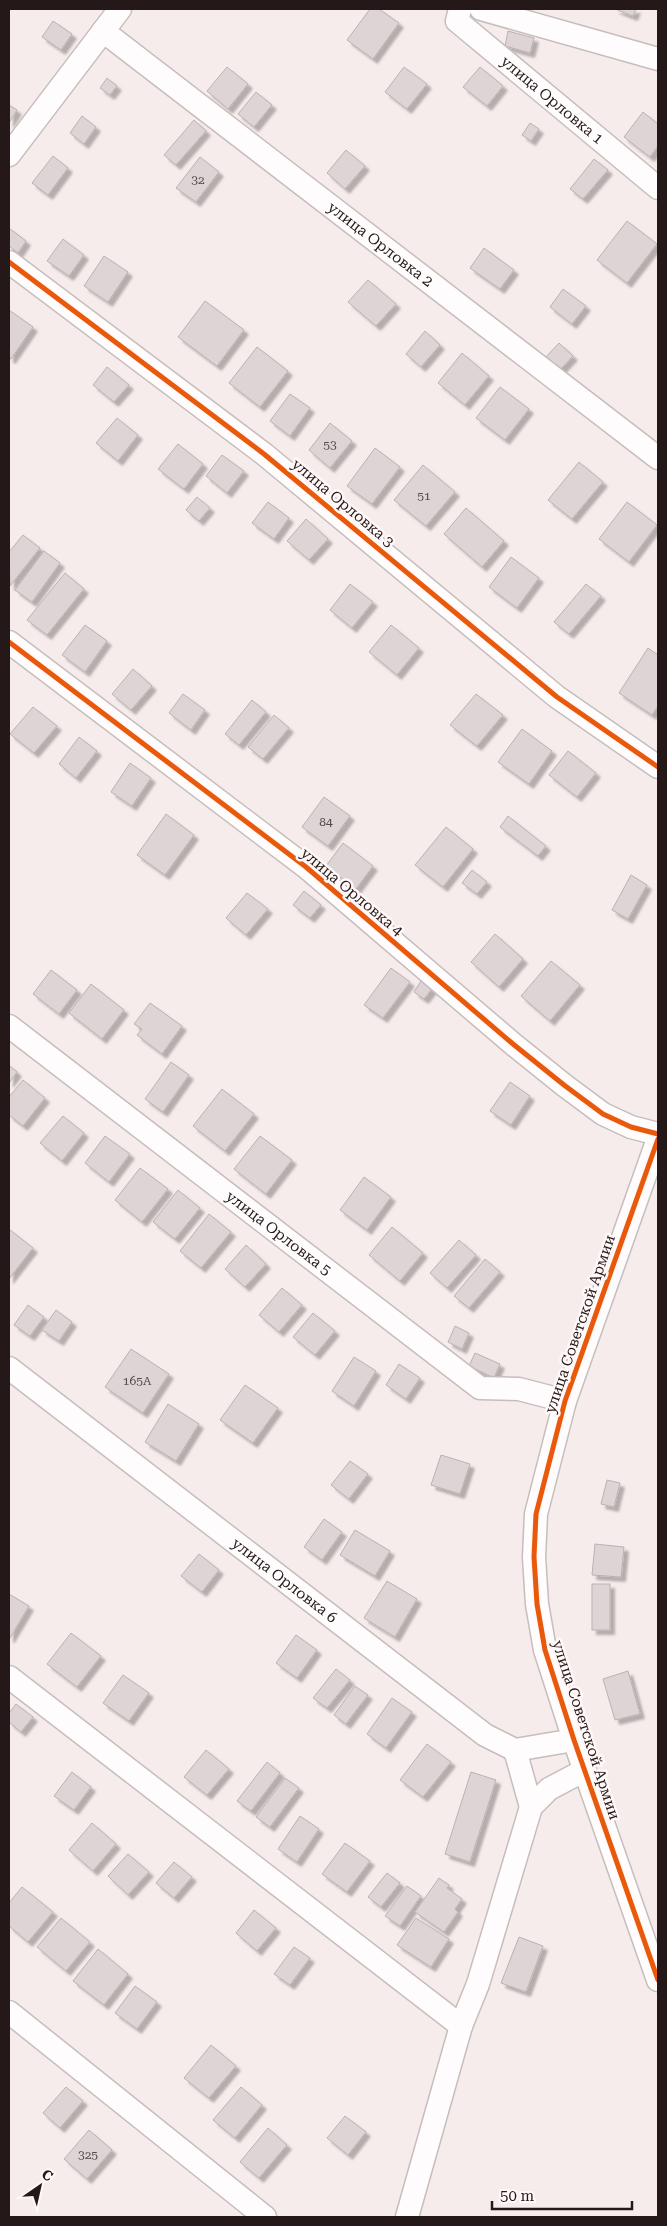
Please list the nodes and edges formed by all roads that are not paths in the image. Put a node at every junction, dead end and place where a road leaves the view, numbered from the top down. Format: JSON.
{"nodes":[{"id":1,"x":120,"y":9,"type":"edge"},
{"id":2,"x":460,"y":9,"type":"edge"},
{"id":3,"x":481,"y":9,"type":"edge"},
{"id":4,"x":103,"y":31,"type":"junction"},
{"id":5,"x":658,"y":59,"type":"edge"},
{"id":6,"x":9,"y":155,"type":"edge"},
{"id":7,"x":658,"y":188,"type":"edge"},
{"id":8,"x":9,"y":262,"type":"edge"},
{"id":9,"x":658,"y":458,"type":"edge"},
{"id":10,"x":9,"y":642,"type":"edge"},
{"id":11,"x":658,"y":767,"type":"edge"},
{"id":12,"x":9,"y":1026,"type":"edge"},
{"id":13,"x":658,"y":1134,"type":"edge"},
{"id":14,"x":658,"y":1140,"type":"edge"},
{"id":15,"x":9,"y":1368,"type":"edge"},
{"id":16,"x":565,"y":1401,"type":"junction"},
{"id":17,"x":9,"y":1677,"type":"edge"},
{"id":18,"x":574,"y":1740,"type":"junction"},
{"id":19,"x":515,"y":1750,"type":"junction"},
{"id":20,"x":584,"y":1770,"type":"junction"},
{"id":21,"x":531,"y":1807,"type":"junction"},
{"id":22,"x":658,"y":1980,"type":"edge"},
{"id":23,"x":9,"y":2012,"type":"edge"},
{"id":24,"x":461,"y":2026,"type":"junction"},
{"id":25,"x":265,"y":2217,"type":"edge"},
{"id":26,"x":407,"y":2217,"type":"edge"}],
"edges":[{"from":1,"to":4,"type":"street"},
{"from":2,"to":7,"type":"street","name":"улица Орловка 1"},
{"from":3,"to":5,"type":"street"},
{"from":4,"to":6,"type":"street"},
{"from":4,"to":9,"type":"street","name":"улица Орловка 2"},
{"from":8,"to":11,"type":"street","name":"улица Орловка 3"},
{"from":10,"to":13,"type":"street","name":"улица Орловка 4"},
{"from":12,"to":16,"type":"street","name":"улица Орловка 5"},
{"from":14,"to":16,"type":"street","name":"улица Советской Армии"},
{"from":15,"to":19,"type":"street","name":"улица Орловка 6"},
{"from":16,"to":18,"type":"street","name":"улица Советской Армии"},
{"from":17,"to":24,"type":"street"},
{"from":18,"to":19,"type":"street"},
{"from":18,"to":20,"type":"street","name":"улица Советской Армии"},
{"from":19,"to":21,"type":"street"},
{"from":20,"to":21,"type":"street"},
{"from":20,"to":22,"type":"street","name":"улица Советской Армии"},
{"from":21,"to":24,"type":"street"},
{"from":23,"to":25,"type":"street"},
{"from":24,"to":26,"type":"street"}]}
